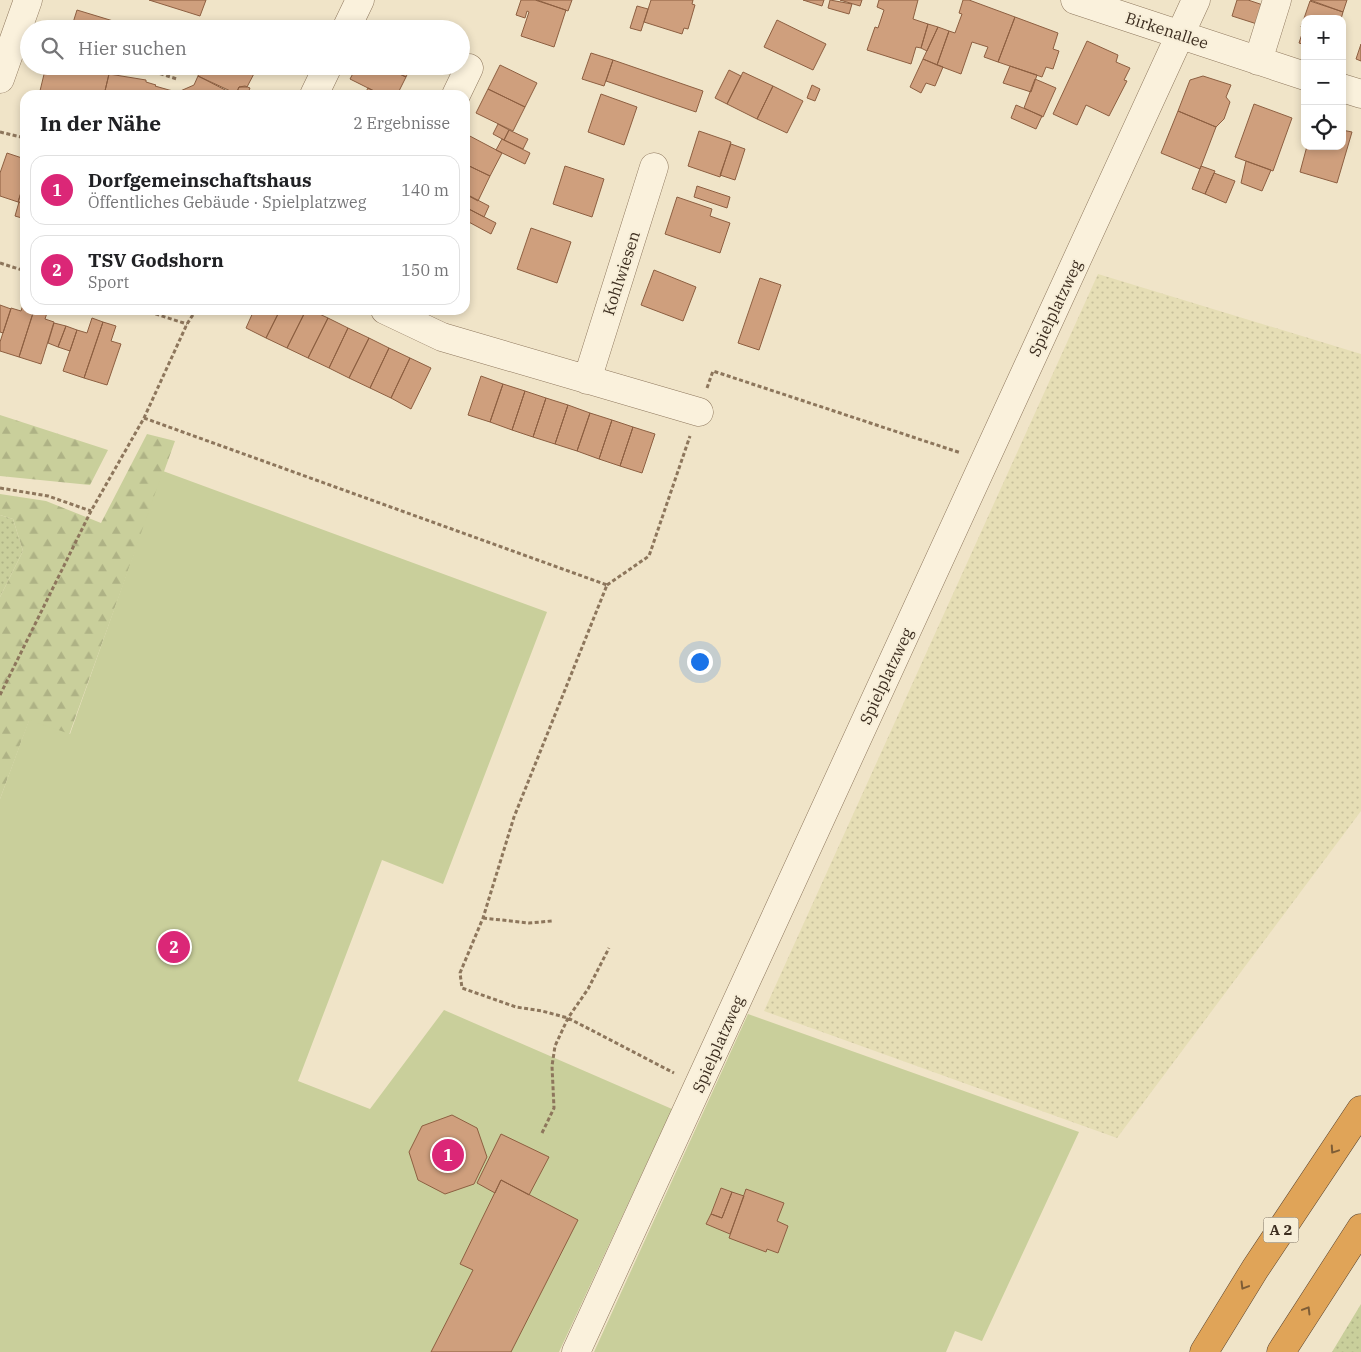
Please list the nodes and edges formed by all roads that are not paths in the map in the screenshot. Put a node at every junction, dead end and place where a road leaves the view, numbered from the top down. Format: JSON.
{"nodes":[{"id":1,"x":28,"y":0,"type":"edge"},
{"id":2,"x":360,"y":0,"type":"edge"},
{"id":3,"x":1075,"y":0,"type":"edge"},
{"id":4,"x":1196,"y":0,"type":"edge"},
{"id":5,"x":1277,"y":0,"type":"edge"},
{"id":6,"x":21,"y":20,"type":"edge"},
{"id":7,"x":350,"y":20,"type":"edge"},
{"id":8,"x":20,"y":23,"type":"edge"},
{"id":9,"x":1180,"y":35,"type":"junction"},
{"id":10,"x":1258,"y":60,"type":"junction"},
{"id":11,"x":324,"y":75,"type":"edge"},
{"id":12,"x":466,"y":75,"type":"edge"},
{"id":13,"x":1301,"y":75,"type":"edge"},
{"id":14,"x":0,"y":79,"type":"edge"},
{"id":15,"x":1346,"y":89,"type":"edge"},
{"id":16,"x":316,"y":90,"type":"edge"},
{"id":17,"x":458,"y":90,"type":"edge"},
{"id":18,"x":1361,"y":94,"type":"edge"},
{"id":19,"x":654,"y":166,"type":"dead end"},
{"id":20,"x":396,"y":315,"type":"edge"},
{"id":21,"x":587,"y":380,"type":"junction"},
{"id":22,"x":699,"y":412,"type":"road end"},
{"id":23,"x":1361,"y":1110,"type":"edge"},
{"id":24,"x":1361,"y":1228,"type":"edge"},
{"id":25,"x":576,"y":1352,"type":"edge"},
{"id":26,"x":1204,"y":1352,"type":"edge"},
{"id":27,"x":1281,"y":1352,"type":"edge"}],
"edges":[{"from":1,"to":6,"type":"street"},
{"from":2,"to":7,"type":"street"},
{"from":3,"to":9,"type":"street","name":"Birkenallee"},
{"from":4,"to":9,"type":"street","name":"Spielplatzweg"},
{"from":5,"to":10,"type":"street"},
{"from":8,"to":14,"type":"street"},
{"from":9,"to":10,"type":"street","name":"Birkenallee"},
{"from":9,"to":25,"type":"street","name":"Spielplatzweg"},
{"from":10,"to":13,"type":"street","name":"Birkenallee"},
{"from":11,"to":16,"type":"street"},
{"from":12,"to":17,"type":"street"},
{"from":15,"to":18,"type":"street"},
{"from":19,"to":21,"type":"street","name":"Kohlwiesen"},
{"from":20,"to":21,"type":"street"},
{"from":21,"to":22,"type":"street"},
{"from":23,"to":26,"type":"highway","number":"A 2","one_way":true},
{"from":27,"to":24,"type":"highway","one_way":true}]}
